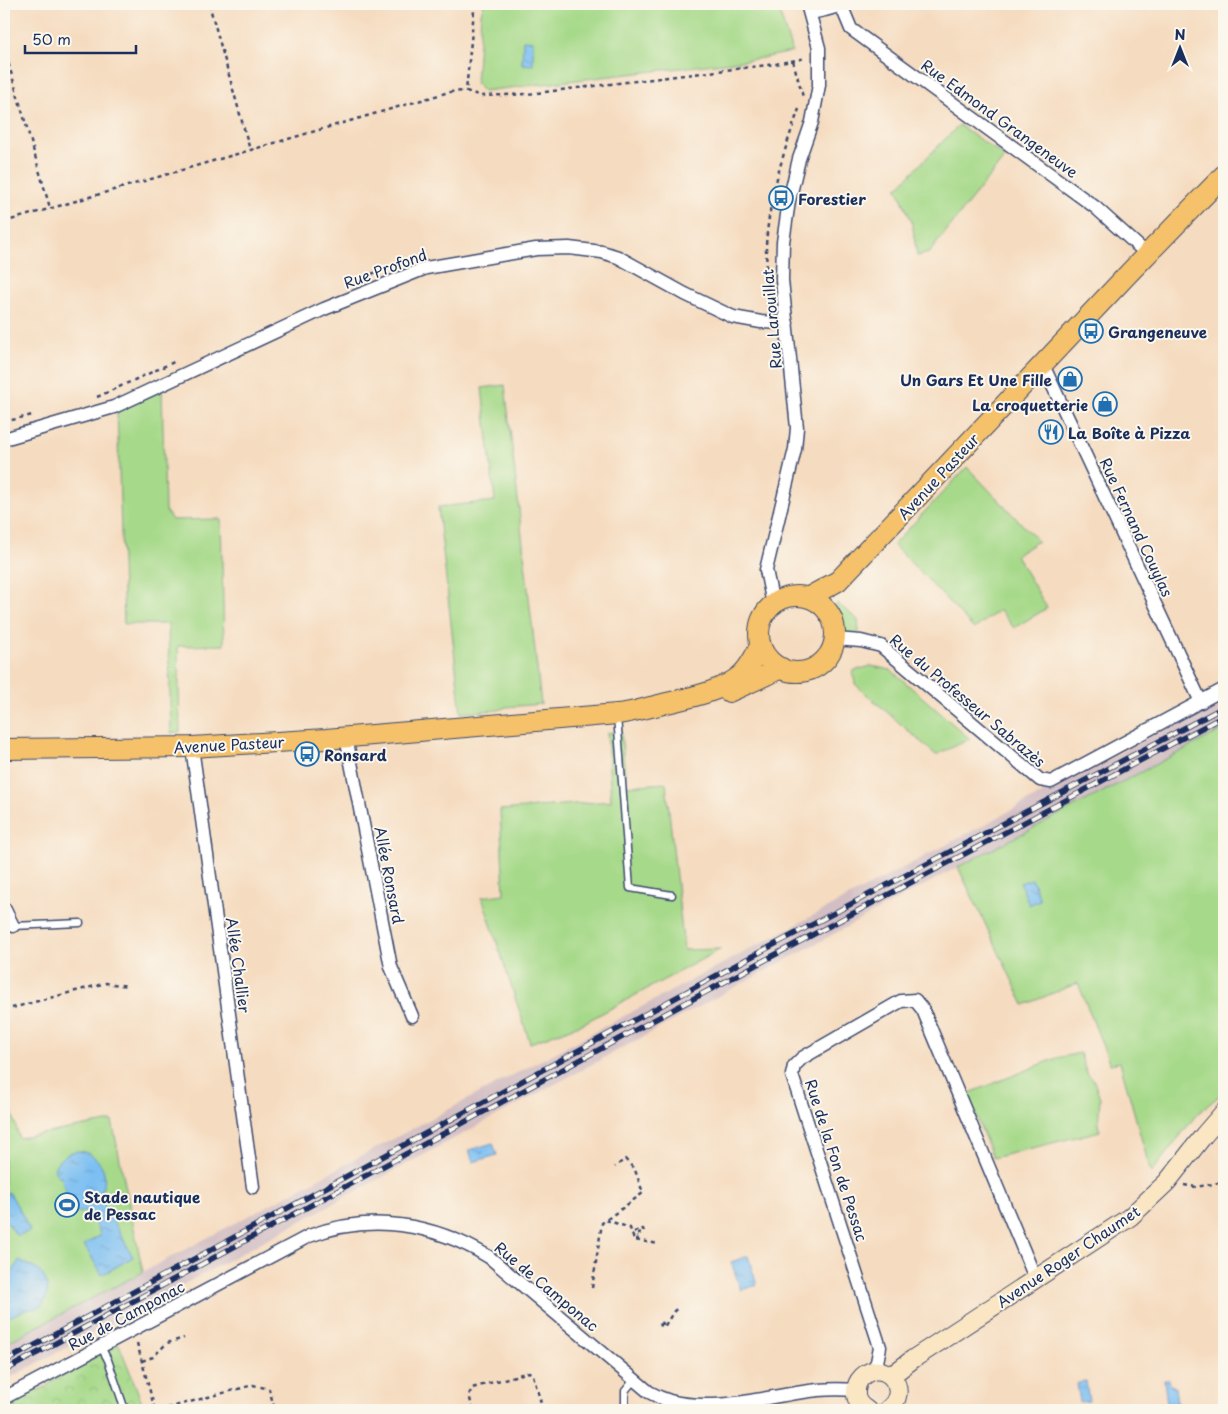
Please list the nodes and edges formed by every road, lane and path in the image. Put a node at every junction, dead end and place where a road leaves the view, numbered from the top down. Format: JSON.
{"nodes":[{"id":1,"x":209,"y":4,"type":"edge"},
{"id":2,"x":476,"y":4,"type":"edge"},
{"id":3,"x":843,"y":4,"type":"edge"},
{"id":4,"x":808,"y":8,"type":"edge"},
{"id":5,"x":4,"y":48,"type":"edge"},
{"id":6,"x":819,"y":55,"type":"junction"},
{"id":7,"x":792,"y":61,"type":"junction"},
{"id":8,"x":466,"y":91,"type":"junction"},
{"id":9,"x":803,"y":99,"type":"dead end"},
{"id":10,"x":800,"y":106,"type":"dead end"},
{"id":11,"x":250,"y":150,"type":"junction"},
{"id":12,"x":1224,"y":175,"type":"edge"},
{"id":13,"x":50,"y":208,"type":"junction"},
{"id":14,"x":4,"y":222,"type":"edge"},
{"id":15,"x":1147,"y":254,"type":"junction"},
{"id":16,"x":392,"y":266,"type":"dead end"},
{"id":17,"x":356,"y":280,"type":"dead end"},
{"id":18,"x":768,"y":310,"type":"dead end"},
{"id":19,"x":787,"y":323,"type":"junction"},
{"id":20,"x":184,"y":358,"type":"dead end"},
{"id":21,"x":1043,"y":365,"type":"junction"},
{"id":22,"x":94,"y":398,"type":"dead end"},
{"id":23,"x":40,"y":414,"type":"dead end"},
{"id":24,"x":4,"y":422,"type":"edge"},
{"id":25,"x":4,"y":439,"type":"edge"},
{"id":26,"x":838,"y":581,"type":"junction"},
{"id":27,"x":809,"y":597,"type":"junction"},
{"id":28,"x":772,"y":604,"type":"junction"},
{"id":29,"x":827,"y":610,"type":"junction"},
{"id":30,"x":835,"y":639,"type":"junction"},
{"id":31,"x":760,"y":646,"type":"junction"},
{"id":32,"x":782,"y":668,"type":"junction"},
{"id":33,"x":1224,"y":689,"type":"edge"},
{"id":34,"x":1201,"y":702,"type":"junction"},
{"id":35,"x":625,"y":713,"type":"junction"},
{"id":36,"x":346,"y":737,"type":"junction"},
{"id":37,"x":192,"y":747,"type":"junction"},
{"id":38,"x":4,"y":749,"type":"edge"},
{"id":39,"x":672,"y":895,"type":"dead end"},
{"id":40,"x":4,"y":908,"type":"edge"},
{"id":41,"x":80,"y":923,"type":"dead end"},
{"id":42,"x":13,"y":926,"type":"joint"},
{"id":43,"x":128,"y":986,"type":"dead end"},
{"id":44,"x":4,"y":1008,"type":"edge"},
{"id":45,"x":412,"y":1016,"type":"dead end"},
{"id":46,"x":1224,"y":1112,"type":"edge"},
{"id":47,"x":615,"y":1167,"type":"dead end"},
{"id":48,"x":1167,"y":1182,"type":"junction"},
{"id":49,"x":1224,"y":1182,"type":"edge"},
{"id":50,"x":253,"y":1187,"type":"dead end"},
{"id":51,"x":606,"y":1220,"type":"junction"},
{"id":52,"x":634,"y":1232,"type":"dead end"},
{"id":53,"x":638,"y":1240,"type":"junction"},
{"id":54,"x":659,"y":1244,"type":"dead end"},
{"id":55,"x":1036,"y":1280,"type":"junction"},
{"id":56,"x":592,"y":1288,"type":"dead end"},
{"id":57,"x":678,"y":1308,"type":"dead end"},
{"id":58,"x":664,"y":1324,"type":"dead end"},
{"id":59,"x":184,"y":1338,"type":"dead end"},
{"id":60,"x":136,"y":1340,"type":"dead end"},
{"id":61,"x":101,"y":1347,"type":"junction"},
{"id":62,"x":142,"y":1361,"type":"junction"},
{"id":63,"x":871,"y":1372,"type":"junction"},
{"id":64,"x":891,"y":1376,"type":"junction"},
{"id":65,"x":634,"y":1380,"type":"junction"},
{"id":66,"x":856,"y":1390,"type":"junction"},
{"id":67,"x":4,"y":1398,"type":"edge"},
{"id":68,"x":125,"y":1410,"type":"edge"},
{"id":69,"x":155,"y":1410,"type":"edge"},
{"id":70,"x":160,"y":1410,"type":"edge"},
{"id":71,"x":275,"y":1410,"type":"edge"},
{"id":72,"x":473,"y":1410,"type":"edge"},
{"id":73,"x":543,"y":1410,"type":"edge"},
{"id":74,"x":625,"y":1410,"type":"edge"},
{"id":75,"x":867,"y":1410,"type":"edge"},
{"id":76,"x":886,"y":1410,"type":"edge"}],
"edges":[{"from":1,"to":11,"type":"path"},
{"from":2,"to":8,"type":"path"},
{"from":3,"to":4,"type":"street"},
{"from":3,"to":15,"type":"street","name":"Rue Edmond Grangeneuve"},
{"from":4,"to":6,"type":"street","name":"Rue Larouillat"},
{"from":5,"to":13,"type":"path"},
{"from":6,"to":7,"type":"path"},
{"from":6,"to":19,"type":"street","name":"Rue Larouillat"},
{"from":7,"to":8,"type":"path"},
{"from":7,"to":9,"type":"path"},
{"from":8,"to":11,"type":"path"},
{"from":10,"to":18,"type":"path"},
{"from":11,"to":13,"type":"path"},
{"from":12,"to":15,"type":"main road","name":"Avenue Pasteur"},
{"from":13,"to":14,"type":"path"},
{"from":15,"to":21,"type":"main road","name":"Avenue Pasteur"},
{"from":16,"to":17,"type":"path"},
{"from":19,"to":25,"type":"street","name":"Rue Profond"},
{"from":19,"to":28,"type":"street","name":"Rue Larouillat"},
{"from":20,"to":22,"type":"path"},
{"from":21,"to":26,"type":"main road","name":"Avenue Pasteur"},
{"from":21,"to":34,"type":"street","name":"Rue Fernand Couylas"},
{"from":23,"to":24,"type":"path"},
{"from":26,"to":27,"type":"main road","name":"Avenue Pasteur"},
{"from":26,"to":29,"type":"main road","name":"Avenue Pasteur"},
{"from":27,"to":28,"type":"main road"},
{"from":27,"to":29,"type":"main road"},
{"from":28,"to":31,"type":"main road"},
{"from":29,"to":30,"type":"main road"},
{"from":30,"to":32,"type":"main road"},
{"from":30,"to":34,"type":"street","name":"Rue du Professeur Sabrazès"},
{"from":31,"to":32,"type":"main road"},
{"from":31,"to":35,"type":"main road","name":"Avenue Pasteur"},
{"from":32,"to":35,"type":"main road","name":"Avenue Pasteur"},
{"from":33,"to":34,"type":"street"},
{"from":35,"to":36,"type":"main road","name":"Avenue Pasteur"},
{"from":35,"to":39,"type":"lane"},
{"from":36,"to":37,"type":"main road","name":"Avenue Pasteur"},
{"from":36,"to":45,"type":"street","name":"Allée Ronsard"},
{"from":37,"to":38,"type":"main road","name":"Avenue Pasteur"},
{"from":37,"to":50,"type":"street","name":"Allée Challier"},
{"from":40,"to":42,"type":"street"},
{"from":41,"to":42,"type":"lane"},
{"from":43,"to":44,"type":"path"},
{"from":46,"to":48,"type":"street","name":"Avenue Roger Chaumet"},
{"from":47,"to":51,"type":"path"},
{"from":48,"to":49,"type":"path"},
{"from":48,"to":55,"type":"street","name":"Avenue Roger Chaumet"},
{"from":51,"to":53,"type":"path"},
{"from":51,"to":56,"type":"path"},
{"from":52,"to":53,"type":"path"},
{"from":53,"to":54,"type":"path"},
{"from":55,"to":63,"type":"street","name":"Rue de la Fon de Pessac"},
{"from":55,"to":64,"type":"street","name":"Avenue Roger Chaumet"},
{"from":57,"to":58,"type":"path"},
{"from":59,"to":62,"type":"path"},
{"from":60,"to":62,"type":"path"},
{"from":61,"to":65,"type":"street","name":"Rue de Camponac"},
{"from":61,"to":67,"type":"street","name":"Rue de Camponac"},
{"from":61,"to":68,"type":"lane"},
{"from":62,"to":69,"type":"path"},
{"from":63,"to":64,"type":"street"},
{"from":63,"to":66,"type":"street"},
{"from":64,"to":76,"type":"street"},
{"from":65,"to":66,"type":"street","name":"Rue de Camponac"},
{"from":65,"to":74,"type":"lane"},
{"from":66,"to":75,"type":"street"},
{"from":70,"to":71,"type":"path"},
{"from":72,"to":73,"type":"path"}]}
